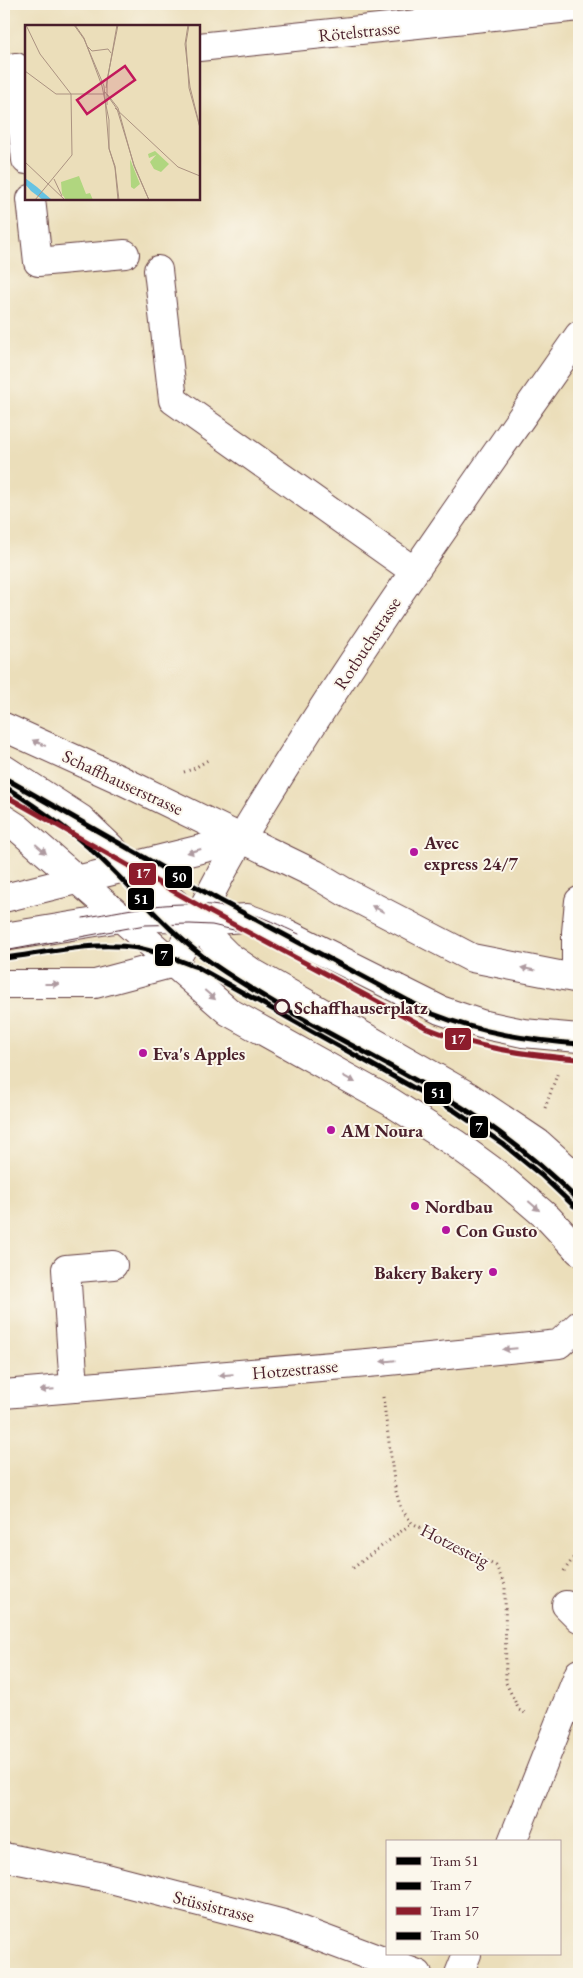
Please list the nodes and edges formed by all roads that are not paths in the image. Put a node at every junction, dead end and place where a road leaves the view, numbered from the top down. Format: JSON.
{"nodes":[{"id":1,"x":579,"y":7,"type":"edge"},
{"id":2,"x":200,"y":47,"type":"edge"},
{"id":3,"x":15,"y":67,"type":"edge"},
{"id":4,"x":25,"y":152,"type":"edge"},
{"id":5,"x":31,"y":200,"type":"edge"},
{"id":6,"x":124,"y":254,"type":"dead end"},
{"id":7,"x":158,"y":270,"type":"dead end"},
{"id":8,"x":579,"y":335,"type":"edge"},
{"id":9,"x":414,"y":571,"type":"junction"},
{"id":10,"x":4,"y":727,"type":"edge"},
{"id":11,"x":4,"y":769,"type":"edge"},
{"id":12,"x":4,"y":819,"type":"edge"},
{"id":13,"x":241,"y":839,"type":"junction"},
{"id":14,"x":131,"y":867,"type":"junction"},
{"id":15,"x":77,"y":881,"type":"junction"},
{"id":16,"x":4,"y":898,"type":"edge"},
{"id":17,"x":579,"y":901,"type":"edge"},
{"id":18,"x":120,"y":918,"type":"junction"},
{"id":19,"x":197,"y":921,"type":"junction"},
{"id":20,"x":4,"y":937,"type":"edge"},
{"id":21,"x":174,"y":963,"type":"junction"},
{"id":22,"x":578,"y":979,"type":"edge"},
{"id":23,"x":4,"y":984,"type":"edge"},
{"id":24,"x":579,"y":1038,"type":"edge"},
{"id":25,"x":579,"y":1180,"type":"edge"},
{"id":26,"x":579,"y":1251,"type":"edge"},
{"id":27,"x":113,"y":1265,"type":"dead end"},
{"id":28,"x":579,"y":1325,"type":"edge"},
{"id":29,"x":74,"y":1388,"type":"junction"},
{"id":30,"x":4,"y":1394,"type":"edge"},
{"id":31,"x":579,"y":1673,"type":"edge"},
{"id":32,"x":513,"y":1840,"type":"edge"},
{"id":33,"x":4,"y":1857,"type":"edge"},
{"id":34,"x":466,"y":1956,"type":"edge"},
{"id":35,"x":418,"y":1974,"type":"edge"},
{"id":36,"x":459,"y":1974,"type":"edge"}],
"edges":[{"from":1,"to":2,"type":"street","name":"Rötelstrasse"},
{"from":3,"to":4,"type":"street"},
{"from":5,"to":6,"type":"street"},
{"from":7,"to":9,"type":"street"},
{"from":8,"to":9,"type":"street","name":"Rotbuchstrasse"},
{"from":9,"to":13,"type":"street","name":"Rotbuchstrasse"},
{"from":13,"to":10,"type":"street","name":"Schaffhauserstrasse","one_way":true},
{"from":11,"to":14,"type":"street"},
{"from":12,"to":15,"type":"street","one_way":true},
{"from":13,"to":14,"type":"street","one_way":true},
{"from":13,"to":19,"type":"street","name":"Rotbuchstrasse"},
{"from":22,"to":13,"type":"street","one_way":true},
{"from":14,"to":15,"type":"street"},
{"from":14,"to":19,"type":"street"},
{"from":15,"to":16,"type":"street"},
{"from":15,"to":18,"type":"street"},
{"from":17,"to":22,"type":"street"},
{"from":18,"to":19,"type":"street"},
{"from":18,"to":20,"type":"street"},
{"from":18,"to":21,"type":"street"},
{"from":19,"to":21,"type":"street","name":"Rotbuchstrasse"},
{"from":19,"to":24,"type":"street"},
{"from":19,"to":25,"type":"street"},
{"from":23,"to":21,"type":"street","one_way":true},
{"from":21,"to":26,"type":"street","one_way":true},
{"from":27,"to":29,"type":"street"},
{"from":28,"to":29,"type":"street","name":"Hotzestrasse","one_way":true},
{"from":29,"to":30,"type":"street","name":"Hotzestrasse","one_way":true},
{"from":31,"to":32,"type":"street"},
{"from":33,"to":35,"type":"street","name":"Stüssistrasse"},
{"from":34,"to":36,"type":"street"}]}
